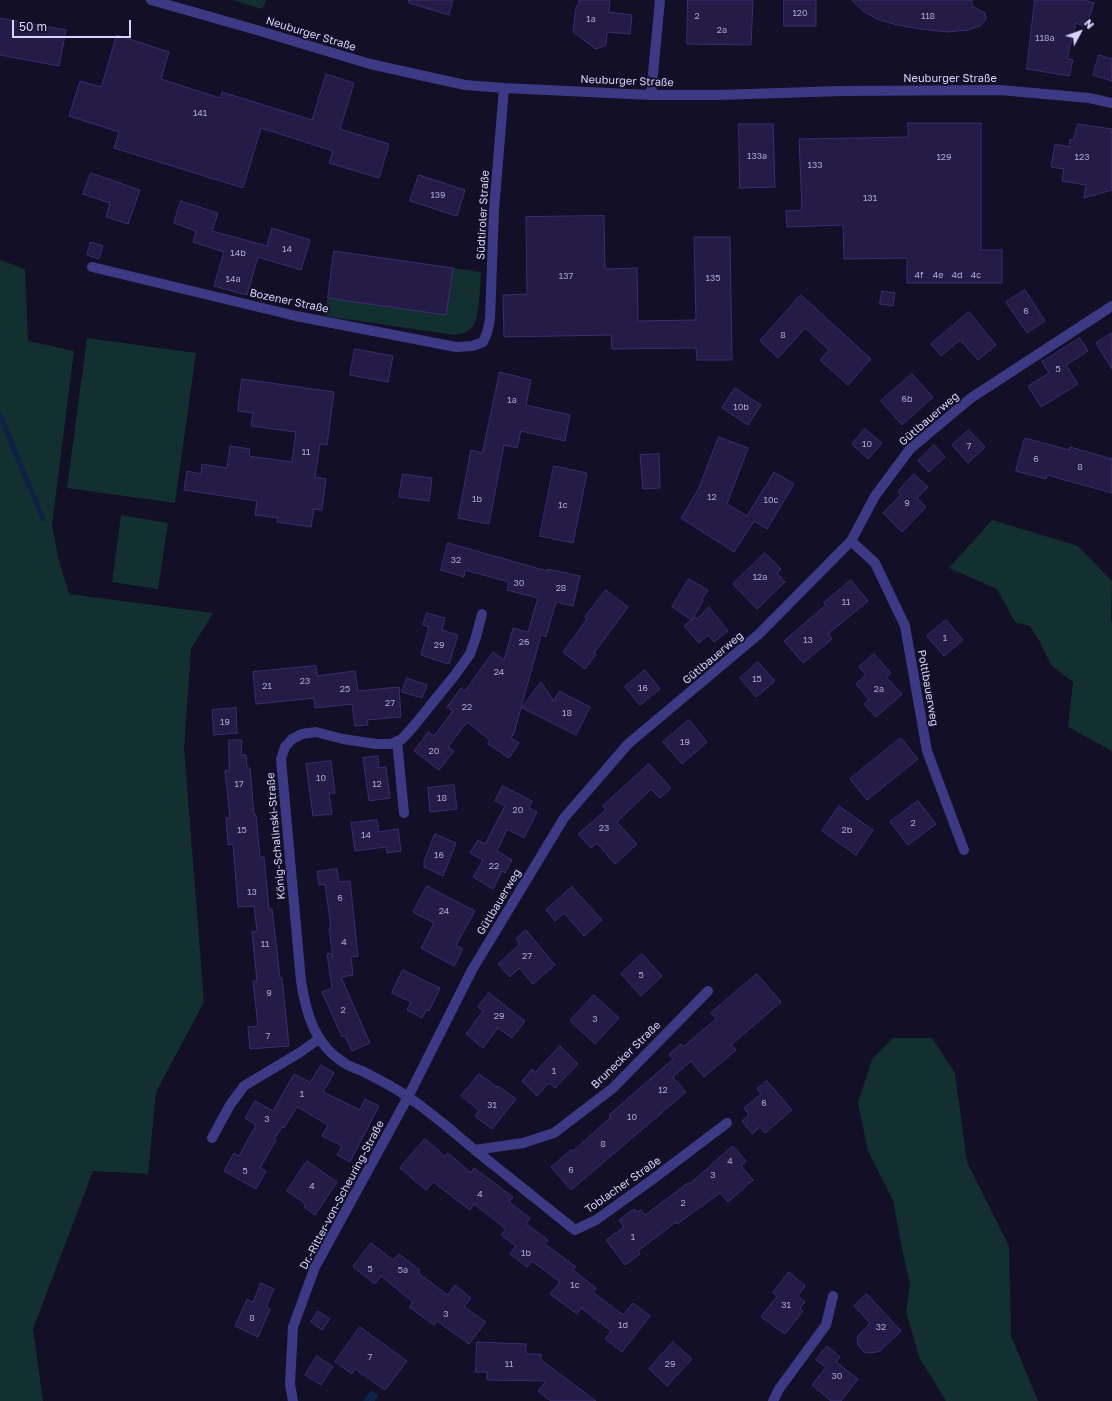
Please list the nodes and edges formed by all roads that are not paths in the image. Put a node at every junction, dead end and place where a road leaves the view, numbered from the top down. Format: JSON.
{"nodes":[{"id":1,"x":151,"y":0,"type":"edge"},
{"id":2,"x":660,"y":0,"type":"edge"},
{"id":3,"x":504,"y":88,"type":"junction"},
{"id":4,"x":652,"y":95,"type":"junction"},
{"id":5,"x":1112,"y":103,"type":"edge"},
{"id":6,"x":92,"y":267,"type":"dead end"},
{"id":7,"x":1112,"y":306,"type":"edge"},
{"id":8,"x":483,"y":342,"type":"joint"},
{"id":9,"x":851,"y":541,"type":"junction"},
{"id":10,"x":482,"y":614,"type":"dead end"},
{"id":11,"x":397,"y":742,"type":"junction"},
{"id":12,"x":404,"y":813,"type":"dead end"},
{"id":13,"x":964,"y":850,"type":"dead end"},
{"id":14,"x":708,"y":991,"type":"dead end"},
{"id":15,"x":319,"y":1039,"type":"junction"},
{"id":16,"x":408,"y":1097,"type":"junction"},
{"id":17,"x":727,"y":1123,"type":"dead end"},
{"id":18,"x":212,"y":1138,"type":"dead end"},
{"id":19,"x":475,"y":1150,"type":"junction"},
{"id":20,"x":833,"y":1296,"type":"dead end"},
{"id":21,"x":294,"y":1401,"type":"edge"},
{"id":22,"x":773,"y":1401,"type":"edge"}],
"edges":[{"from":1,"to":3,"type":"street","name":"Neuburger Straße"},
{"from":2,"to":4,"type":"street"},
{"from":3,"to":4,"type":"street","name":"Neuburger Straße"},
{"from":3,"to":8,"type":"street","name":"Südtiroler Straße"},
{"from":4,"to":5,"type":"street","name":"Neuburger Straße"},
{"from":6,"to":8,"type":"street","name":"Bozener Straße"},
{"from":7,"to":9,"type":"street","name":"Gütlbauerweg"},
{"from":9,"to":13,"type":"street","name":"Poltlbauerweg"},
{"from":9,"to":16,"type":"street","name":"Gütlbauerweg"},
{"from":10,"to":11,"type":"street"},
{"from":11,"to":12,"type":"street"},
{"from":11,"to":15,"type":"street","name":"König-Schalinski-Straße"},
{"from":14,"to":19,"type":"street","name":"Brunecker Straße"},
{"from":15,"to":16,"type":"street","name":"König-Schalinski-Straße"},
{"from":15,"to":18,"type":"street"},
{"from":16,"to":19,"type":"street"},
{"from":16,"to":21,"type":"street","name":"Dr.-Ritter-von-Scheuring-Straße"},
{"from":17,"to":19,"type":"street","name":"Toblacher Straße"},
{"from":20,"to":22,"type":"street"}]}
